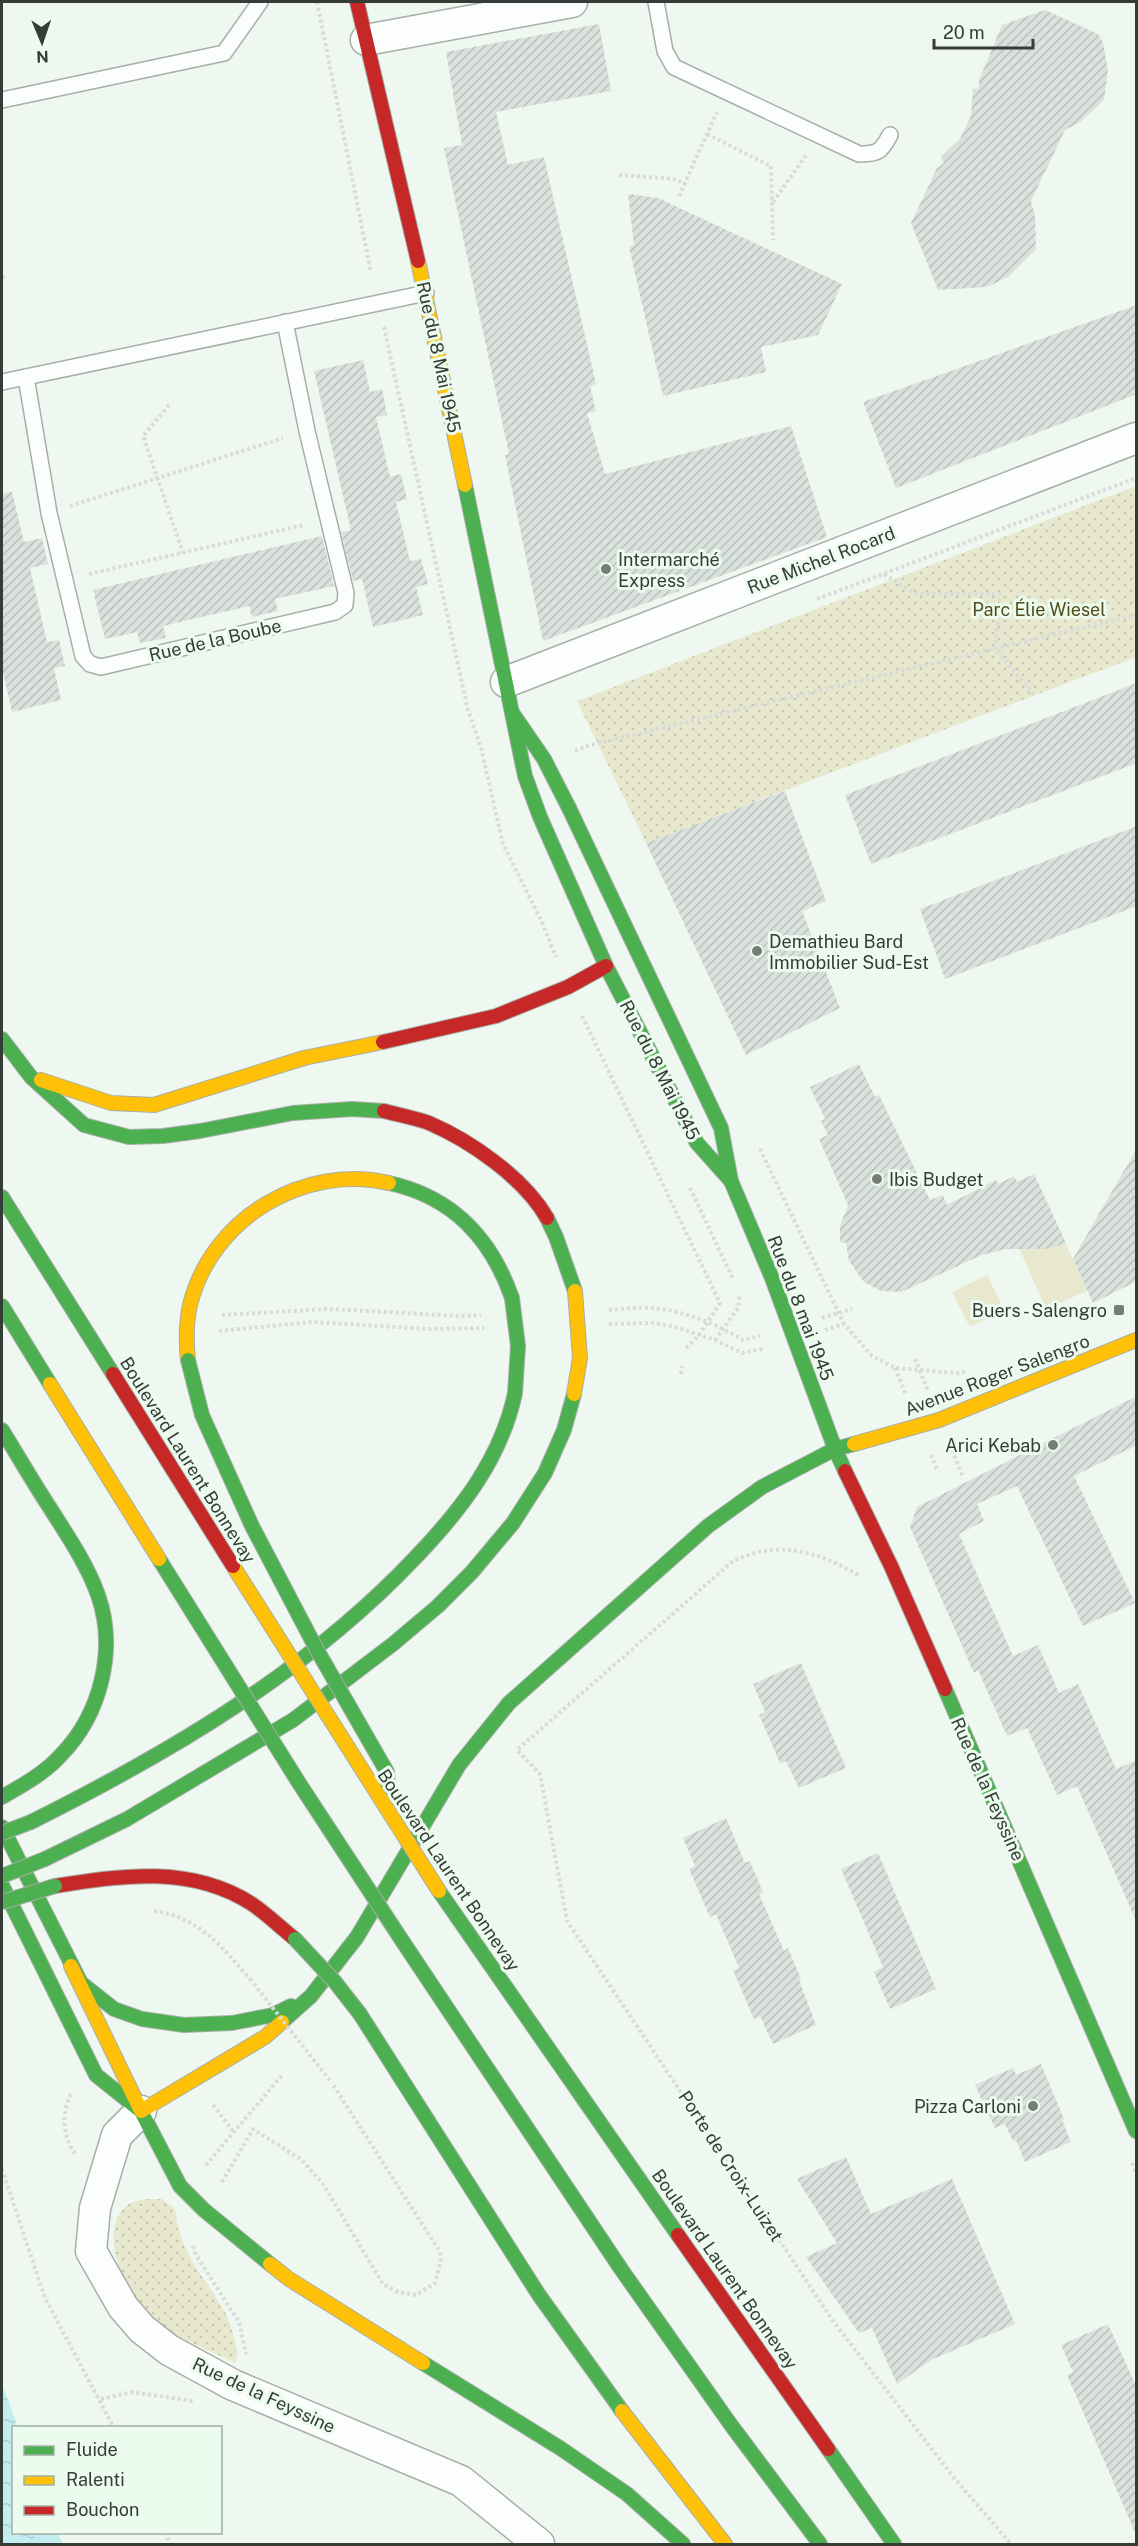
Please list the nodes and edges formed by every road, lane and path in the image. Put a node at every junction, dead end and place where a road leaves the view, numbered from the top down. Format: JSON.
{"nodes":[{"id":1,"x":260,"y":2,"type":"edge"},
{"id":2,"x":317,"y":2,"type":"edge"},
{"id":3,"x":357,"y":2,"type":"edge"},
{"id":4,"x":572,"y":2,"type":"edge"},
{"id":5,"x":656,"y":2,"type":"edge"},
{"id":6,"x":366,"y":40,"type":"junction"},
{"id":7,"x":725,"y":93,"type":"junction"},
{"id":8,"x":2,"y":100,"type":"edge"},
{"id":9,"x":707,"y":134,"type":"junction"},
{"id":10,"x":890,"y":135,"type":"dead end"},
{"id":11,"x":820,"y":137,"type":"junction"},
{"id":12,"x":619,"y":176,"type":"dead end"},
{"id":13,"x":685,"y":184,"type":"junction"},
{"id":14,"x":679,"y":196,"type":"dead end"},
{"id":15,"x":772,"y":203,"type":"junction"},
{"id":16,"x":774,"y":240,"type":"dead end"},
{"id":17,"x":371,"y":273,"type":"dead end"},
{"id":18,"x":426,"y":293,"type":"junction"},
{"id":19,"x":381,"y":318,"type":"dead end"},
{"id":20,"x":285,"y":322,"type":"junction"},
{"id":21,"x":26,"y":377,"type":"junction"},
{"id":22,"x":2,"y":382,"type":"edge"},
{"id":23,"x":169,"y":405,"type":"dead end"},
{"id":24,"x":307,"y":431,"type":"junction"},
{"id":25,"x":1137,"y":438,"type":"edge"},
{"id":26,"x":157,"y":478,"type":"junction"},
{"id":27,"x":1137,"y":478,"type":"edge"},
{"id":28,"x":49,"y":513,"type":"junction"},
{"id":29,"x":328,"y":519,"type":"junction"},
{"id":30,"x":183,"y":553,"type":"junction"},
{"id":31,"x":883,"y":574,"type":"junction"},
{"id":32,"x":65,"y":580,"type":"junction"},
{"id":33,"x":806,"y":603,"type":"dead end"},
{"id":34,"x":1137,"y":615,"type":"edge"},
{"id":35,"x":995,"y":649,"type":"junction"},
{"id":36,"x":506,"y":682,"type":"junction"},
{"id":37,"x":1035,"y":696,"type":"dead end"},
{"id":38,"x":513,"y":714,"type":"junction"},
{"id":39,"x":569,"y":754,"type":"dead end"},
{"id":40,"x":642,"y":963,"type":"junction"},
{"id":41,"x":559,"y":965,"type":"dead end"},
{"id":42,"x":606,"y":966,"type":"junction"},
{"id":43,"x":578,"y":1006,"type":"dead end"},
{"id":44,"x":2,"y":1039,"type":"edge"},
{"id":45,"x":31,"y":1077,"type":"junction"},
{"id":46,"x":731,"y":1181,"type":"junction"},
{"id":47,"x":2,"y":1197,"type":"edge"},
{"id":48,"x":2,"y":1306,"type":"edge"},
{"id":49,"x":603,"y":1310,"type":"dead end"},
{"id":50,"x":482,"y":1315,"type":"dead end"},
{"id":51,"x":213,"y":1316,"type":"dead end"},
{"id":52,"x":707,"y":1323,"type":"junction"},
{"id":53,"x":607,"y":1324,"type":"dead end"},
{"id":54,"x":844,"y":1324,"type":"dead end"},
{"id":55,"x":494,"y":1328,"type":"dead end"},
{"id":56,"x":212,"y":1332,"type":"dead end"},
{"id":57,"x":699,"y":1335,"type":"junction"},
{"id":58,"x":715,"y":1340,"type":"dead end"},
{"id":59,"x":1137,"y":1340,"type":"edge"},
{"id":60,"x":686,"y":1348,"type":"dead end"},
{"id":61,"x":682,"y":1366,"type":"dead end"},
{"id":62,"x":973,"y":1369,"type":"dead end"},
{"id":63,"x":681,"y":1374,"type":"dead end"},
{"id":64,"x":2,"y":1430,"type":"edge"},
{"id":65,"x":835,"y":1449,"type":"junction"},
{"id":66,"x":732,"y":1562,"type":"dead end"},
{"id":67,"x":2,"y":1797,"type":"edge"},
{"id":68,"x":389,"y":1815,"type":"junction"},
{"id":69,"x":2,"y":1827,"type":"edge"},
{"id":70,"x":2,"y":1833,"type":"edge"},
{"id":71,"x":2,"y":1876,"type":"edge"},
{"id":72,"x":2,"y":1885,"type":"edge"},
{"id":73,"x":2,"y":1902,"type":"edge"},
{"id":74,"x":150,"y":1911,"type":"dead end"},
{"id":75,"x":71,"y":1966,"type":"junction"},
{"id":76,"x":311,"y":1996,"type":"junction"},
{"id":77,"x":283,"y":2074,"type":"dead end"},
{"id":78,"x":141,"y":2110,"type":"junction"},
{"id":79,"x":1137,"y":2131,"type":"edge"},
{"id":80,"x":2,"y":2169,"type":"edge"},
{"id":81,"x":203,"y":2169,"type":"dead end"},
{"id":82,"x":204,"y":2210,"type":"junction"},
{"id":83,"x":233,"y":2385,"type":"junction"},
{"id":84,"x":101,"y":2399,"type":"junction"},
{"id":85,"x":114,"y":2426,"type":"edge"},
{"id":86,"x":539,"y":2544,"type":"edge"},
{"id":87,"x":683,"y":2544,"type":"edge"},
{"id":88,"x":725,"y":2544,"type":"edge"},
{"id":89,"x":820,"y":2544,"type":"edge"},
{"id":90,"x":894,"y":2544,"type":"edge"},
{"id":91,"x":1011,"y":2544,"type":"edge"}],
"edges":[{"from":1,"to":8,"type":"lane"},
{"from":2,"to":17,"type":"path"},
{"from":3,"to":6,"type":"main road","name":"Rue du 8 Mai 1945"},
{"from":4,"to":6,"type":"street"},
{"from":5,"to":7,"type":"lane"},
{"from":6,"to":18,"type":"main road","name":"Rue du 8 Mai 1945"},
{"from":7,"to":9,"type":"path"},
{"from":7,"to":11,"type":"lane"},
{"from":9,"to":13,"type":"path"},
{"from":9,"to":15,"type":"path"},
{"from":10,"to":11,"type":"lane"},
{"from":11,"to":15,"type":"path"},
{"from":12,"to":13,"type":"path"},
{"from":13,"to":14,"type":"path"},
{"from":15,"to":16,"type":"path"},
{"from":18,"to":20,"type":"lane"},
{"from":18,"to":36,"type":"main road","name":"Rue du 8 Mai 1945"},
{"from":19,"to":41,"type":"path"},
{"from":20,"to":21,"type":"lane"},
{"from":20,"to":24,"type":"lane","name":"Rue de la Boube"},
{"from":21,"to":22,"type":"lane"},
{"from":21,"to":28,"type":"lane","name":"Rue de la Boube"},
{"from":23,"to":26,"type":"path"},
{"from":24,"to":26,"type":"path"},
{"from":24,"to":29,"type":"lane","name":"Rue de la Boube"},
{"from":25,"to":36,"type":"street","name":"Rue Michel Rocard"},
{"from":26,"to":28,"type":"path"},
{"from":26,"to":30,"type":"path"},
{"from":27,"to":31,"type":"path"},
{"from":28,"to":32,"type":"lane","name":"Rue de la Boube"},
{"from":29,"to":30,"type":"path"},
{"from":29,"to":32,"type":"lane","name":"Rue de la Boube"},
{"from":30,"to":32,"type":"path"},
{"from":31,"to":33,"type":"path"},
{"from":31,"to":35,"type":"path"},
{"from":34,"to":35,"type":"path"},
{"from":35,"to":37,"type":"path"},
{"from":35,"to":39,"type":"path"},
{"from":36,"to":38,"type":"main road","name":"Rue du 8 Mai 1945"},
{"from":38,"to":40,"type":"main road","name":"Rue du 8 Mai 1945"},
{"from":38,"to":42,"type":"main road","name":"Rue du 8 Mai 1945"},
{"from":40,"to":42,"type":"main road"},
{"from":40,"to":46,"type":"main road","name":"Rue du 8 Mai 1945"},
{"from":42,"to":45,"type":"main road"},
{"from":42,"to":46,"type":"main road","name":"Rue du 8 Mai 1945"},
{"from":43,"to":52,"type":"path"},
{"from":44,"to":45,"type":"main road"},
{"from":45,"to":71,"type":"main road","bridge":true},
{"from":46,"to":65,"type":"main road","name":"Rue du 8 mai 1945"},
{"from":47,"to":68,"type":"main road","name":"Boulevard Laurent Bonnevay","bridge":true},
{"from":48,"to":89,"type":"main road","bridge":true},
{"from":49,"to":52,"type":"path"},
{"from":50,"to":51,"type":"path"},
{"from":52,"to":57,"type":"path"},
{"from":53,"to":57,"type":"path"},
{"from":54,"to":62,"type":"path"},
{"from":55,"to":56,"type":"path"},
{"from":57,"to":58,"type":"path"},
{"from":57,"to":60,"type":"path"},
{"from":59,"to":65,"type":"main road","name":"Avenue Roger Salengro"},
{"from":61,"to":63,"type":"path"},
{"from":64,"to":67,"type":"main road"},
{"from":65,"to":76,"type":"main road","name":"Avenue Roger Salengro"},
{"from":65,"to":79,"type":"main road","name":"Rue de la Feyssine"},
{"from":66,"to":91,"type":"path","name":"Porte de Croix-Luizet"},
{"from":68,"to":70,"type":"main road","bridge":true},
{"from":68,"to":90,"type":"main road","name":"Boulevard Laurent Bonnevay","bridge":true},
{"from":69,"to":75,"type":"main road"},
{"from":72,"to":78,"type":"main road"},
{"from":73,"to":88,"type":"main road","bridge":true},
{"from":74,"to":82,"type":"path","bridge":true},
{"from":75,"to":76,"type":"main road"},
{"from":75,"to":78,"type":"main road"},
{"from":76,"to":78,"type":"main road","name":"Avenue Roger Salengro"},
{"from":77,"to":81,"type":"path"},
{"from":78,"to":82,"type":"main road"},
{"from":78,"to":83,"type":"street","name":"Rue de la Feyssine"},
{"from":80,"to":84,"type":"path"},
{"from":82,"to":83,"type":"path"},
{"from":82,"to":87,"type":"main road"},
{"from":83,"to":84,"type":"path"},
{"from":83,"to":86,"type":"street","name":"Rue de la Feyssine"},
{"from":84,"to":85,"type":"path"}]}
